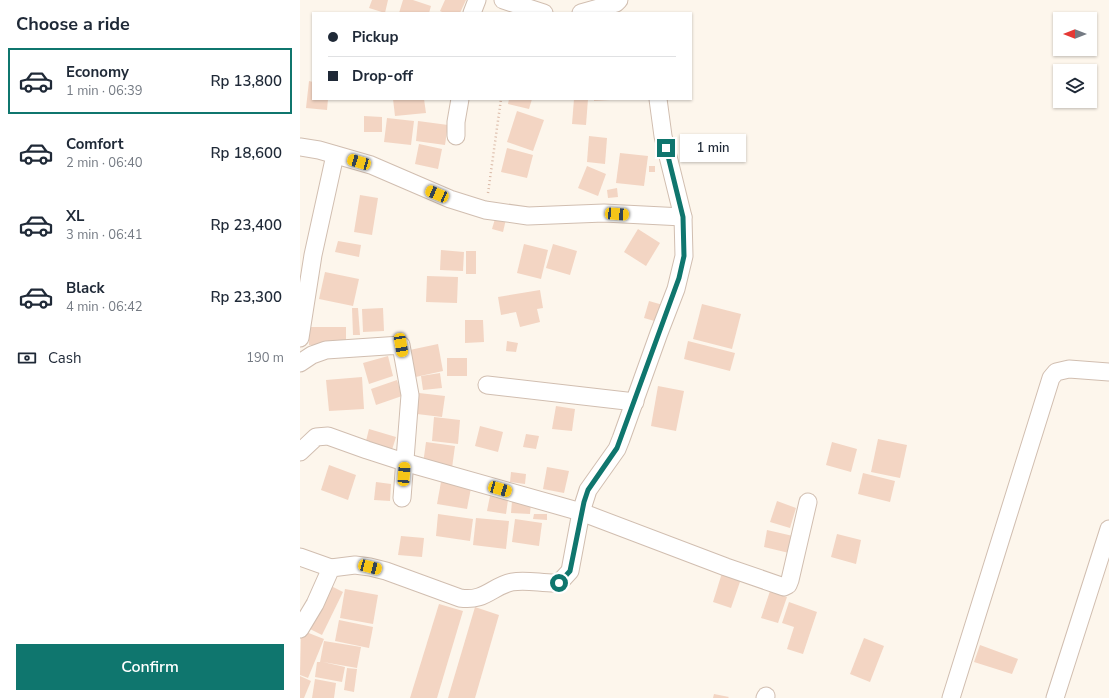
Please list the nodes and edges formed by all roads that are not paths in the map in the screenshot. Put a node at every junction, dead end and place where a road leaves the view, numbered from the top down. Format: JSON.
{"nodes":[{"id":1,"x":478,"y":0,"type":"edge"},
{"id":2,"x":503,"y":0,"type":"edge"},
{"id":3,"x":620,"y":5,"type":"edge"},
{"id":4,"x":472,"y":12,"type":"edge"},
{"id":5,"x":541,"y":12,"type":"edge"},
{"id":6,"x":587,"y":12,"type":"edge"},
{"id":7,"x":460,"y":100,"type":"edge"},
{"id":8,"x":658,"y":100,"type":"edge"},
{"id":9,"x":456,"y":136,"type":"dead end"},
{"id":10,"x":300,"y":147,"type":"edge"},
{"id":11,"x":335,"y":155,"type":"junction"},
{"id":12,"x":683,"y":217,"type":"junction"},
{"id":13,"x":300,"y":338,"type":"edge"},
{"id":14,"x":300,"y":363,"type":"edge"},
{"id":15,"x":1109,"y":372,"type":"edge"},
{"id":16,"x":486,"y":385,"type":"dead end"},
{"id":17,"x":634,"y":402,"type":"junction"},
{"id":18,"x":300,"y":452,"type":"edge"},
{"id":19,"x":404,"y":462,"type":"junction"},
{"id":20,"x":402,"y":498,"type":"dead end"},
{"id":21,"x":808,"y":502,"type":"dead end"},
{"id":22,"x":581,"y":512,"type":"junction"},
{"id":23,"x":1108,"y":537,"type":"edge"},
{"id":24,"x":300,"y":557,"type":"edge"},
{"id":25,"x":331,"y":568,"type":"junction"},
{"id":26,"x":300,"y":629,"type":"edge"},
{"id":27,"x":951,"y":698,"type":"edge"},
{"id":28,"x":1055,"y":698,"type":"edge"}],
"edges":[{"from":1,"to":4,"type":"street"},
{"from":2,"to":5,"type":"street"},
{"from":3,"to":6,"type":"street"},
{"from":7,"to":9,"type":"street"},
{"from":8,"to":12,"type":"street"},
{"from":10,"to":11,"type":"street"},
{"from":11,"to":12,"type":"street"},
{"from":11,"to":13,"type":"street"},
{"from":12,"to":17,"type":"street"},
{"from":14,"to":19,"type":"street"},
{"from":15,"to":27,"type":"street"},
{"from":16,"to":17,"type":"street"},
{"from":17,"to":22,"type":"street"},
{"from":18,"to":19,"type":"street"},
{"from":19,"to":20,"type":"street"},
{"from":19,"to":22,"type":"street"},
{"from":21,"to":22,"type":"street"},
{"from":22,"to":25,"type":"street"},
{"from":23,"to":28,"type":"street"},
{"from":24,"to":25,"type":"street"},
{"from":25,"to":26,"type":"street"}]}
